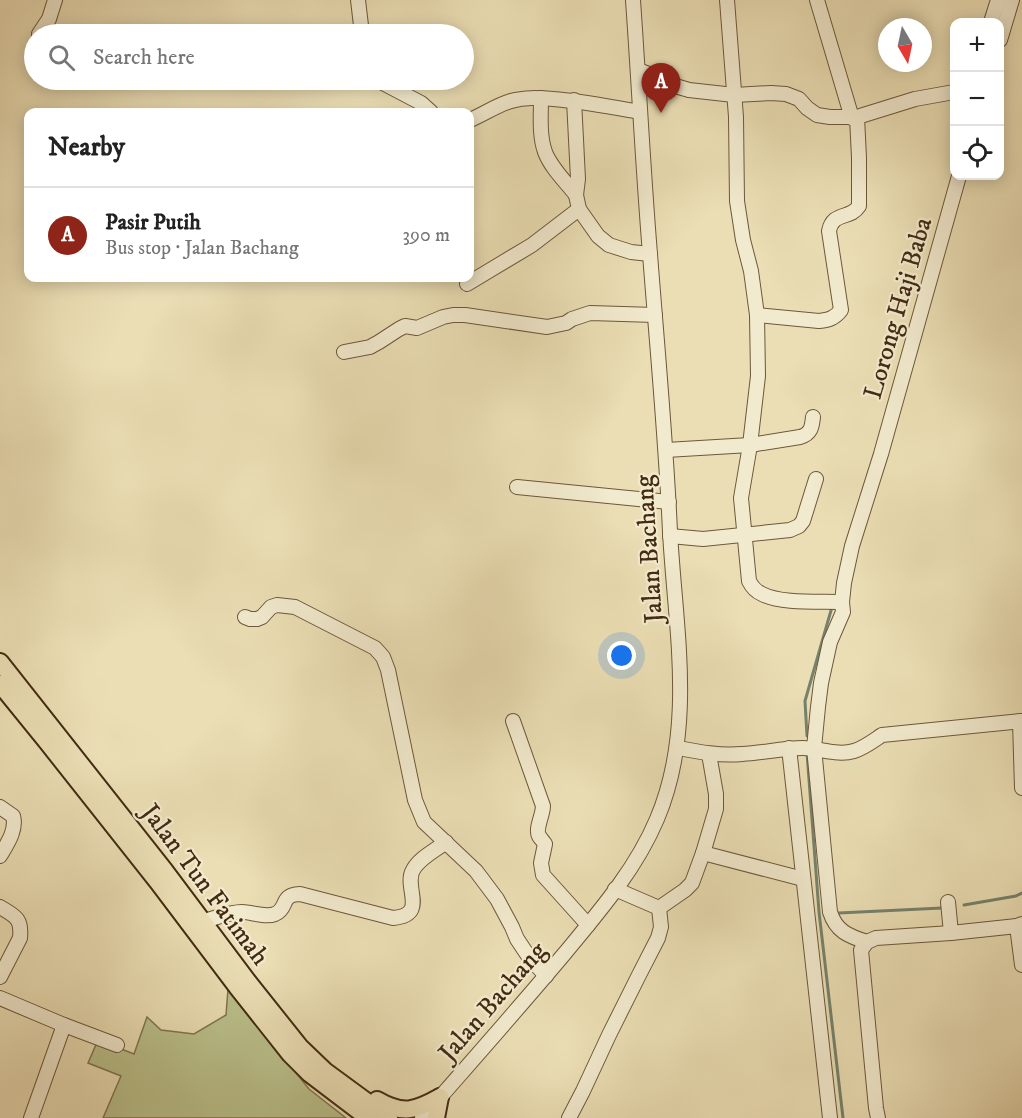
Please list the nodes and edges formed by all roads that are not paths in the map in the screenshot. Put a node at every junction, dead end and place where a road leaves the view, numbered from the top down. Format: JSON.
{"nodes":[{"id":1,"x":55,"y":0,"type":"edge"},
{"id":2,"x":358,"y":0,"type":"edge"},
{"id":3,"x":633,"y":0,"type":"edge"},
{"id":4,"x":727,"y":0,"type":"edge"},
{"id":5,"x":817,"y":0,"type":"edge"},
{"id":6,"x":998,"y":0,"type":"edge"},
{"id":7,"x":1012,"y":0,"type":"edge"},
{"id":8,"x":992,"y":18,"type":"edge"},
{"id":9,"x":46,"y":24,"type":"edge"},
{"id":10,"x":361,"y":24,"type":"edge"},
{"id":11,"x":1004,"y":25,"type":"edge"},
{"id":12,"x":638,"y":70,"type":"junction"},
{"id":13,"x":396,"y":90,"type":"edge"},
{"id":14,"x":950,"y":93,"type":"edge"},
{"id":15,"x":734,"y":95,"type":"junction"},
{"id":16,"x":541,"y":98,"type":"junction"},
{"id":17,"x":574,"y":100,"type":"junction"},
{"id":18,"x":427,"y":108,"type":"edge"},
{"id":19,"x":640,"y":112,"type":"junction"},
{"id":20,"x":474,"y":118,"type":"edge"},
{"id":21,"x":854,"y":118,"type":"junction"},
{"id":22,"x":958,"y":180,"type":"edge"},
{"id":23,"x":577,"y":202,"type":"junction"},
{"id":24,"x":650,"y":254,"type":"junction"},
{"id":25,"x":474,"y":281,"type":"edge"},
{"id":26,"x":472,"y":282,"type":"edge"},
{"id":27,"x":467,"y":285,"type":"dead end"},
{"id":28,"x":655,"y":315,"type":"junction"},
{"id":29,"x":757,"y":315,"type":"junction"},
{"id":30,"x":344,"y":352,"type":"dead end"},
{"id":31,"x":813,"y":417,"type":"dead end"},
{"id":32,"x":750,"y":445,"type":"junction"},
{"id":33,"x":666,"y":450,"type":"junction"},
{"id":34,"x":816,"y":479,"type":"dead end"},
{"id":35,"x":517,"y":487,"type":"dead end"},
{"id":36,"x":669,"y":502,"type":"junction"},
{"id":37,"x":744,"y":535,"type":"junction"},
{"id":38,"x":670,"y":536,"type":"junction"},
{"id":39,"x":836,"y":602,"type":"junction"},
{"id":40,"x":245,"y":617,"type":"dead end"},
{"id":41,"x":0,"y":662,"type":"edge"},
{"id":42,"x":0,"y":684,"type":"edge"},
{"id":43,"x":513,"y":721,"type":"dead end"},
{"id":44,"x":1021,"y":721,"type":"edge"},
{"id":45,"x":678,"y":748,"type":"junction"},
{"id":46,"x":789,"y":748,"type":"junction"},
{"id":47,"x":814,"y":748,"type":"junction"},
{"id":48,"x":709,"y":754,"type":"junction"},
{"id":49,"x":1022,"y":788,"type":"edge"},
{"id":50,"x":4,"y":809,"type":"edge"},
{"id":51,"x":446,"y":842,"type":"junction"},
{"id":52,"x":702,"y":853,"type":"junction"},
{"id":53,"x":0,"y":856,"type":"edge"},
{"id":54,"x":803,"y":879,"type":"junction"},
{"id":55,"x":615,"y":889,"type":"junction"},
{"id":56,"x":948,"y":902,"type":"dead end"},
{"id":57,"x":0,"y":907,"type":"edge"},
{"id":58,"x":659,"y":908,"type":"junction"},
{"id":59,"x":204,"y":921,"type":"junction"},
{"id":60,"x":588,"y":925,"type":"junction"},
{"id":61,"x":1019,"y":925,"type":"edge"},
{"id":62,"x":951,"y":933,"type":"junction"},
{"id":63,"x":864,"y":946,"type":"junction"},
{"id":64,"x":1022,"y":964,"type":"edge"},
{"id":65,"x":546,"y":976,"type":"junction"},
{"id":66,"x":0,"y":977,"type":"edge"},
{"id":67,"x":0,"y":998,"type":"edge"},
{"id":68,"x":64,"y":1025,"type":"junction"},
{"id":69,"x":117,"y":1045,"type":"dead end"},
{"id":70,"x":339,"y":1083,"type":"junction"},
{"id":71,"x":440,"y":1097,"type":"junction"},
{"id":72,"x":363,"y":1115,"type":"edge"},
{"id":73,"x":31,"y":1118,"type":"edge"},
{"id":74,"x":389,"y":1118,"type":"edge"},
{"id":75,"x":422,"y":1118,"type":"edge"},
{"id":76,"x":436,"y":1118,"type":"edge"},
{"id":77,"x":569,"y":1118,"type":"edge"},
{"id":78,"x":830,"y":1118,"type":"edge"},
{"id":79,"x":878,"y":1118,"type":"edge"}],
"edges":[{"from":1,"to":9,"type":"street"},
{"from":2,"to":10,"type":"street"},
{"from":3,"to":12,"type":"street","name":"Jalan Bachang"},
{"from":4,"to":15,"type":"street"},
{"from":5,"to":21,"type":"street"},
{"from":6,"to":8,"type":"street"},
{"from":7,"to":11,"type":"street"},
{"from":12,"to":15,"type":"street"},
{"from":12,"to":19,"type":"street","name":"Jalan Bachang"},
{"from":13,"to":18,"type":"street"},
{"from":14,"to":21,"type":"street"},
{"from":15,"to":21,"type":"street"},
{"from":15,"to":29,"type":"street"},
{"from":16,"to":17,"type":"street"},
{"from":16,"to":20,"type":"street"},
{"from":16,"to":23,"type":"street"},
{"from":17,"to":19,"type":"street"},
{"from":17,"to":23,"type":"street"},
{"from":19,"to":24,"type":"street","name":"Jalan Bachang"},
{"from":21,"to":29,"type":"street"},
{"from":22,"to":39,"type":"street","name":"Lorong Haji Baba"},
{"from":23,"to":24,"type":"street"},
{"from":23,"to":25,"type":"street"},
{"from":24,"to":28,"type":"street","name":"Jalan Bachang"},
{"from":26,"to":27,"type":"street"},
{"from":28,"to":30,"type":"street"},
{"from":28,"to":33,"type":"street","name":"Jalan Bachang"},
{"from":29,"to":32,"type":"street"},
{"from":31,"to":32,"type":"street"},
{"from":32,"to":33,"type":"street"},
{"from":32,"to":37,"type":"street"},
{"from":33,"to":36,"type":"street","name":"Jalan Bachang"},
{"from":34,"to":37,"type":"street"},
{"from":35,"to":36,"type":"street"},
{"from":36,"to":38,"type":"street","name":"Jalan Bachang"},
{"from":37,"to":38,"type":"street"},
{"from":37,"to":39,"type":"street"},
{"from":38,"to":45,"type":"street","name":"Jalan Bachang"},
{"from":39,"to":47,"type":"street","name":"Lorong Haji Baba"},
{"from":40,"to":51,"type":"street"},
{"from":41,"to":59,"type":"main road","name":"Jalan Tun Fatimah"},
{"from":42,"to":72,"type":"main road","name":"Jalan Tun Fatimah"},
{"from":43,"to":60,"type":"street"},
{"from":44,"to":47,"type":"street"},
{"from":44,"to":49,"type":"street"},
{"from":45,"to":48,"type":"street"},
{"from":45,"to":55,"type":"street","name":"Jalan Bachang"},
{"from":46,"to":47,"type":"street"},
{"from":46,"to":48,"type":"street"},
{"from":46,"to":54,"type":"street"},
{"from":47,"to":63,"type":"street"},
{"from":48,"to":52,"type":"street"},
{"from":50,"to":53,"type":"street"},
{"from":51,"to":59,"type":"street"},
{"from":51,"to":65,"type":"street"},
{"from":52,"to":54,"type":"street"},
{"from":52,"to":58,"type":"street"},
{"from":54,"to":78,"type":"street"},
{"from":55,"to":58,"type":"street"},
{"from":55,"to":60,"type":"street","name":"Jalan Bachang"},
{"from":56,"to":62,"type":"street"},
{"from":57,"to":66,"type":"street"},
{"from":58,"to":77,"type":"street"},
{"from":59,"to":70,"type":"main road","name":"Jalan Tun Fatimah"},
{"from":60,"to":65,"type":"street","name":"Jalan Bachang"},
{"from":61,"to":62,"type":"street"},
{"from":61,"to":64,"type":"street"},
{"from":62,"to":63,"type":"street"},
{"from":63,"to":79,"type":"street"},
{"from":65,"to":71,"type":"street","name":"Jalan Bachang"},
{"from":67,"to":68,"type":"street"},
{"from":68,"to":69,"type":"street"},
{"from":68,"to":73,"type":"street"},
{"from":70,"to":71,"type":"main road"},
{"from":70,"to":74,"type":"main road","name":"Jalan Tun Fatimah"},
{"from":71,"to":75,"type":"street","name":"Jalan Bachang"},
{"from":71,"to":76,"type":"main road"}]}
